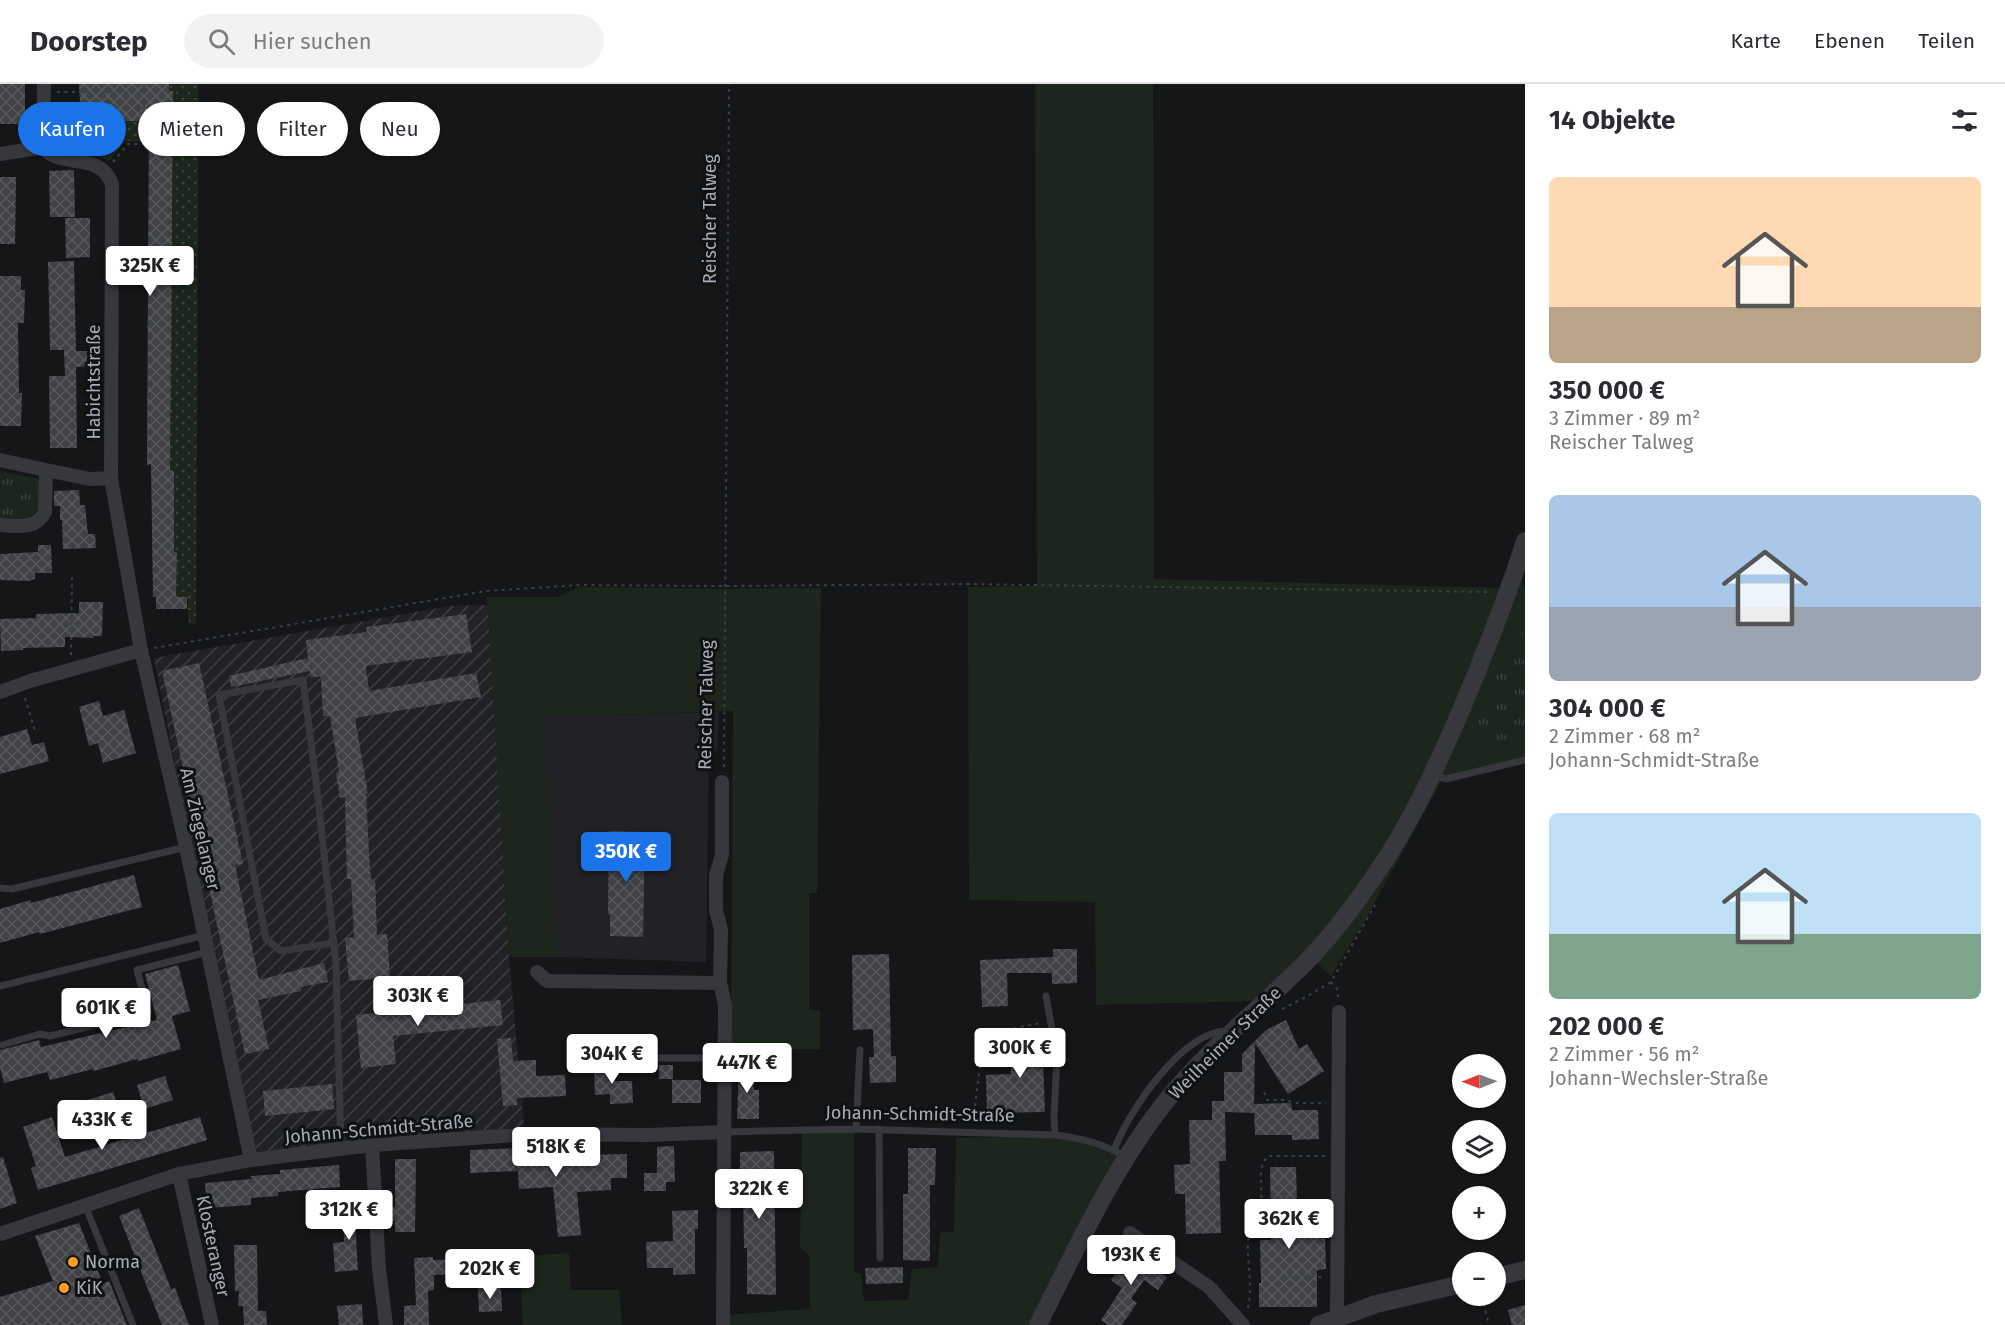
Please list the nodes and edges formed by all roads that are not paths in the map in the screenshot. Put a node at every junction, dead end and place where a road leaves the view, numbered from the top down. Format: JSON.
{"nodes":[{"id":1,"x":18,"y":151,"type":"edge"},
{"id":2,"x":0,"y":154,"type":"edge"},
{"id":3,"x":59,"y":156,"type":"edge"},
{"id":4,"x":0,"y":460,"type":"edge"},
{"id":5,"x":46,"y":470,"type":"junction"},
{"id":6,"x":111,"y":478,"type":"junction"},
{"id":7,"x":0,"y":525,"type":"edge"},
{"id":8,"x":1525,"y":541,"type":"edge"},
{"id":9,"x":141,"y":650,"type":"junction"},
{"id":10,"x":0,"y":692,"type":"edge"},
{"id":11,"x":1525,"y":760,"type":"edge"},
{"id":12,"x":1433,"y":775,"type":"junction"},
{"id":13,"x":722,"y":782,"type":"road end"},
{"id":14,"x":186,"y":847,"type":"junction"},
{"id":15,"x":0,"y":888,"type":"edge"},
{"id":16,"x":205,"y":935,"type":"junction"},
{"id":17,"x":333,"y":943,"type":"junction"},
{"id":18,"x":208,"y":952,"type":"junction"},
{"id":19,"x":537,"y":972,"type":"dead end"},
{"id":20,"x":720,"y":983,"type":"junction"},
{"id":21,"x":0,"y":986,"type":"edge"},
{"id":22,"x":1046,"y":996,"type":"dead end"},
{"id":23,"x":1339,"y":1012,"type":"road end"},
{"id":24,"x":2,"y":1046,"type":"dead end"},
{"id":25,"x":860,"y":1050,"type":"dead end"},
{"id":26,"x":601,"y":1058,"type":"dead end"},
{"id":27,"x":724,"y":1058,"type":"junction"},
{"id":28,"x":856,"y":1129,"type":"junction"},
{"id":29,"x":879,"y":1129,"type":"junction"},
{"id":30,"x":723,"y":1132,"type":"junction"},
{"id":31,"x":1055,"y":1136,"type":"junction"},
{"id":32,"x":372,"y":1145,"type":"junction"},
{"id":33,"x":341,"y":1148,"type":"junction"},
{"id":34,"x":1121,"y":1154,"type":"junction"},
{"id":35,"x":250,"y":1160,"type":"junction"},
{"id":36,"x":179,"y":1174,"type":"junction"},
{"id":37,"x":85,"y":1205,"type":"junction"},
{"id":38,"x":1130,"y":1233,"type":"dead end"},
{"id":39,"x":0,"y":1234,"type":"edge"},
{"id":40,"x":880,"y":1258,"type":"dead end"},
{"id":41,"x":1525,"y":1270,"type":"edge"},
{"id":42,"x":1506,"y":1275,"type":"edge"},
{"id":43,"x":1452,"y":1286,"type":"edge"},
{"id":44,"x":1337,"y":1318,"type":"junction"},
{"id":45,"x":1242,"y":1323,"type":"edge"},
{"id":46,"x":133,"y":1325,"type":"edge"},
{"id":47,"x":212,"y":1325,"type":"edge"},
{"id":48,"x":386,"y":1325,"type":"edge"},
{"id":49,"x":723,"y":1325,"type":"edge"},
{"id":50,"x":1038,"y":1325,"type":"edge"},
{"id":51,"x":1319,"y":1325,"type":"edge"}],
"edges":[{"from":1,"to":2,"type":"street"},
{"from":3,"to":6,"type":"street","name":"Habichtstraße"},
{"from":4,"to":5,"type":"street"},
{"from":5,"to":6,"type":"street"},
{"from":5,"to":7,"type":"street"},
{"from":6,"to":9,"type":"street","name":"Habichtstraße"},
{"from":8,"to":12,"type":"street","name":"Weilheimer Straße"},
{"from":9,"to":10,"type":"street"},
{"from":9,"to":14,"type":"street","name":"Am Ziegelanger"},
{"from":11,"to":12,"type":"lane"},
{"from":12,"to":34,"type":"street","name":"Weilheimer Straße"},
{"from":13,"to":20,"type":"street","name":"Reischer Talweg"},
{"from":14,"to":15,"type":"lane"},
{"from":14,"to":16,"type":"street","name":"Am Ziegelanger"},
{"from":16,"to":18,"type":"street","name":"Am Ziegelanger"},
{"from":16,"to":21,"type":"lane"},
{"from":17,"to":17,"type":"lane"},
{"from":17,"to":33,"type":"lane"},
{"from":18,"to":24,"type":"lane"},
{"from":18,"to":35,"type":"street","name":"Am Ziegelanger"},
{"from":19,"to":20,"type":"street"},
{"from":20,"to":27,"type":"street","name":"Reischer Talweg"},
{"from":22,"to":31,"type":"lane"},
{"from":23,"to":44,"type":"street"},
{"from":25,"to":28,"type":"lane"},
{"from":26,"to":27,"type":"lane"},
{"from":27,"to":30,"type":"street","name":"Reischer Talweg"},
{"from":28,"to":29,"type":"lane","name":"Johann-Schmidt-Straße"},
{"from":28,"to":30,"type":"lane","name":"Johann-Schmidt-Straße"},
{"from":29,"to":31,"type":"lane","name":"Johann-Schmidt-Straße"},
{"from":29,"to":40,"type":"lane"},
{"from":30,"to":32,"type":"street","name":"Johann-Schmidt-Straße"},
{"from":30,"to":49,"type":"street","name":"Reischer Talweg"},
{"from":31,"to":34,"type":"lane","name":"Johann-Schmidt-Straße"},
{"from":32,"to":33,"type":"street","name":"Johann-Schmidt-Straße"},
{"from":32,"to":48,"type":"street"},
{"from":33,"to":35,"type":"street","name":"Johann-Schmidt-Straße"},
{"from":34,"to":50,"type":"street","name":"Weilheimer Straße"},
{"from":35,"to":36,"type":"street","name":"Johann-Schmidt-Straße"},
{"from":36,"to":37,"type":"street","name":"Johann-Schmidt-Straße"},
{"from":36,"to":47,"type":"street","name":"Klosteranger"},
{"from":37,"to":39,"type":"street","name":"Johann-Schmidt-Straße"},
{"from":37,"to":46,"type":"lane"},
{"from":38,"to":45,"type":"street"},
{"from":41,"to":42,"type":"street"},
{"from":43,"to":44,"type":"street"},
{"from":44,"to":51,"type":"street"}]}
